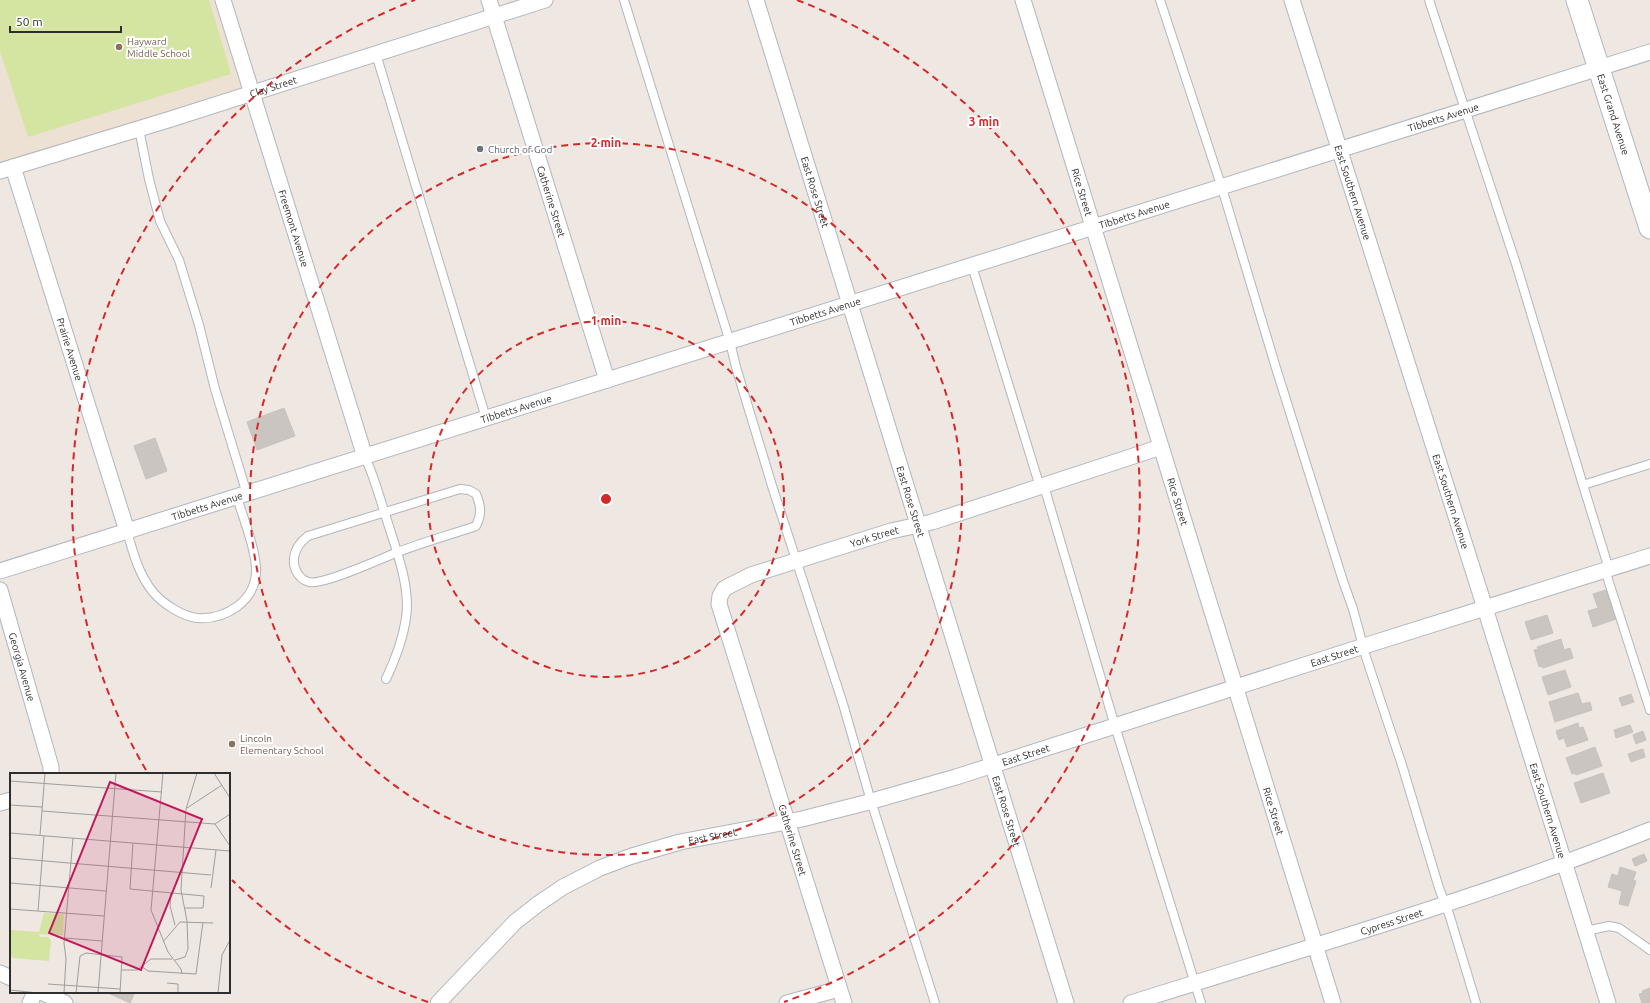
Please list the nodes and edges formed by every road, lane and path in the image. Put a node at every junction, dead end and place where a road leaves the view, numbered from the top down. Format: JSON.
{"nodes":[{"id":1,"x":223,"y":0,"type":"edge"},
{"id":2,"x":489,"y":0,"type":"edge"},
{"id":3,"x":545,"y":0,"type":"edge"},
{"id":4,"x":624,"y":0,"type":"edge"},
{"id":5,"x":756,"y":0,"type":"edge"},
{"id":6,"x":1023,"y":0,"type":"edge"},
{"id":7,"x":1160,"y":0,"type":"edge"},
{"id":8,"x":1292,"y":0,"type":"edge"},
{"id":9,"x":1429,"y":0,"type":"edge"},
{"id":10,"x":1577,"y":0,"type":"edge"},
{"id":11,"x":494,"y":16,"type":"junction"},
{"id":12,"x":1650,"y":52,"type":"edge"},
{"id":13,"x":376,"y":54,"type":"junction"},
{"id":14,"x":1598,"y":69,"type":"junction"},
{"id":15,"x":252,"y":93,"type":"junction"},
{"id":16,"x":1466,"y":110,"type":"junction"},
{"id":17,"x":139,"y":129,"type":"junction"},
{"id":18,"x":1340,"y":150,"type":"junction"},
{"id":19,"x":6,"y":169,"type":"edge"},
{"id":20,"x":1222,"y":188,"type":"junction"},
{"id":21,"x":1094,"y":228,"type":"junction"},
{"id":22,"x":1650,"y":228,"type":"edge"},
{"id":23,"x":972,"y":266,"type":"junction"},
{"id":24,"x":850,"y":305,"type":"junction"},
{"id":25,"x":730,"y":342,"type":"junction"},
{"id":26,"x":606,"y":380,"type":"junction"},
{"id":27,"x":486,"y":418,"type":"junction"},
{"id":28,"x":1161,"y":447,"type":"junction"},
{"id":29,"x":365,"y":457,"type":"junction"},
{"id":30,"x":1650,"y":464,"type":"edge"},
{"id":31,"x":1583,"y":485,"type":"junction"},
{"id":32,"x":1042,"y":486,"type":"junction"},
{"id":33,"x":242,"y":495,"type":"junction"},
{"id":34,"x":384,"y":512,"type":"junction"},
{"id":35,"x":918,"y":525,"type":"junction"},
{"id":36,"x":127,"y":532,"type":"junction"},
{"id":37,"x":397,"y":552,"type":"junction"},
{"id":38,"x":1650,"y":556,"type":"edge"},
{"id":39,"x":797,"y":560,"type":"junction"},
{"id":40,"x":1607,"y":570,"type":"junction"},
{"id":41,"x":0,"y":571,"type":"edge"},
{"id":42,"x":0,"y":590,"type":"edge"},
{"id":43,"x":1485,"y":608,"type":"junction"},
{"id":44,"x":1364,"y":646,"type":"junction"},
{"id":45,"x":742,"y":678,"type":"joint"},
{"id":46,"x":386,"y":679,"type":"dead end"},
{"id":47,"x":1235,"y":687,"type":"junction"},
{"id":48,"x":1650,"y":710,"type":"edge"},
{"id":49,"x":1115,"y":726,"type":"junction"},
{"id":50,"x":992,"y":765,"type":"junction"},
{"id":51,"x":51,"y":773,"type":"edge"},
{"id":52,"x":10,"y":800,"type":"edge"},
{"id":53,"x":871,"y":801,"type":"junction"},
{"id":54,"x":0,"y":803,"type":"edge"},
{"id":55,"x":787,"y":822,"type":"junction"},
{"id":56,"x":1650,"y":830,"type":"edge"},
{"id":57,"x":1565,"y":863,"type":"junction"},
{"id":58,"x":1445,"y":904,"type":"junction"},
{"id":59,"x":1586,"y":931,"type":"junction"},
{"id":60,"x":1315,"y":945,"type":"junction"},
{"id":61,"x":1650,"y":950,"type":"edge"},
{"id":62,"x":0,"y":973,"type":"edge"},
{"id":63,"x":10,"y":978,"type":"edge"},
{"id":64,"x":1195,"y":983,"type":"junction"},
{"id":65,"x":839,"y":988,"type":"junction"},
{"id":66,"x":35,"y":993,"type":"edge"},
{"id":67,"x":43,"y":993,"type":"edge"},
{"id":68,"x":30,"y":1003,"type":"edge"},
{"id":69,"x":65,"y":1003,"type":"edge"},
{"id":70,"x":438,"y":1003,"type":"edge"},
{"id":71,"x":787,"y":1003,"type":"edge"},
{"id":72,"x":844,"y":1003,"type":"edge"},
{"id":73,"x":935,"y":1003,"type":"edge"},
{"id":74,"x":1066,"y":1003,"type":"edge"},
{"id":75,"x":1131,"y":1003,"type":"edge"},
{"id":76,"x":1201,"y":1003,"type":"edge"},
{"id":77,"x":1332,"y":1003,"type":"edge"},
{"id":78,"x":1476,"y":1003,"type":"edge"},
{"id":79,"x":1608,"y":1003,"type":"edge"}],
"edges":[{"from":1,"to":15,"type":"street","name":"Freemont Avenue"},
{"from":2,"to":11,"type":"street","name":"Catherine Street"},
{"from":3,"to":11,"type":"street","name":"Clay Street"},
{"from":4,"to":25,"type":"lane"},
{"from":5,"to":24,"type":"street","name":"East Rose Street"},
{"from":6,"to":21,"type":"street","name":"Rice Street"},
{"from":7,"to":20,"type":"lane"},
{"from":8,"to":18,"type":"street","name":"East Southern Avenue"},
{"from":9,"to":16,"type":"lane"},
{"from":10,"to":14,"type":"street","name":"East Grand Avenue"},
{"from":11,"to":13,"type":"street","name":"Clay Street"},
{"from":11,"to":26,"type":"street","name":"Catherine Street"},
{"from":12,"to":14,"type":"street","name":"Tibbetts Avenue"},
{"from":13,"to":15,"type":"street","name":"Clay Street"},
{"from":13,"to":27,"type":"lane"},
{"from":14,"to":16,"type":"street","name":"Tibbetts Avenue"},
{"from":14,"to":22,"type":"street","name":"East Grand Avenue"},
{"from":15,"to":17,"type":"street","name":"Clay Street"},
{"from":15,"to":29,"type":"street","name":"Freemont Avenue"},
{"from":16,"to":18,"type":"street","name":"Tibbetts Avenue"},
{"from":16,"to":31,"type":"lane"},
{"from":17,"to":19,"type":"street","name":"Clay Street"},
{"from":17,"to":33,"type":"lane"},
{"from":18,"to":20,"type":"street","name":"Tibbetts Avenue"},
{"from":18,"to":43,"type":"street","name":"East Southern Avenue"},
{"from":19,"to":36,"type":"street","name":"Prairie Avenue"},
{"from":20,"to":21,"type":"street","name":"Tibbetts Avenue"},
{"from":20,"to":44,"type":"lane"},
{"from":21,"to":23,"type":"street","name":"Tibbetts Avenue"},
{"from":21,"to":28,"type":"street","name":"Rice Street"},
{"from":23,"to":24,"type":"street","name":"Tibbetts Avenue"},
{"from":23,"to":32,"type":"lane"},
{"from":24,"to":25,"type":"street","name":"Tibbetts Avenue"},
{"from":24,"to":35,"type":"street","name":"East Rose Street"},
{"from":25,"to":26,"type":"street","name":"Tibbetts Avenue"},
{"from":25,"to":39,"type":"lane"},
{"from":26,"to":27,"type":"street","name":"Tibbetts Avenue"},
{"from":27,"to":29,"type":"street","name":"Tibbetts Avenue"},
{"from":28,"to":32,"type":"street","name":"York Street"},
{"from":28,"to":47,"type":"street","name":"Rice Street"},
{"from":29,"to":33,"type":"street","name":"Tibbetts Avenue"},
{"from":29,"to":34,"type":"lane"},
{"from":30,"to":31,"type":"lane"},
{"from":31,"to":40,"type":"lane"},
{"from":32,"to":35,"type":"street","name":"York Street"},
{"from":32,"to":49,"type":"lane"},
{"from":33,"to":36,"type":"street","name":"Tibbetts Avenue"},
{"from":33,"to":36,"type":"lane"},
{"from":34,"to":37,"type":"lane"},
{"from":34,"to":37,"type":"lane"},
{"from":34,"to":37,"type":"lane"},
{"from":35,"to":39,"type":"street","name":"York Street"},
{"from":35,"to":50,"type":"street","name":"East Rose Street"},
{"from":36,"to":41,"type":"street","name":"Tibbetts Avenue"},
{"from":37,"to":46,"type":"lane"},
{"from":38,"to":40,"type":"street","name":"East Street"},
{"from":39,"to":45,"type":"street","name":"York Street"},
{"from":39,"to":53,"type":"lane"},
{"from":40,"to":43,"type":"street","name":"East Street"},
{"from":40,"to":48,"type":"lane"},
{"from":42,"to":51,"type":"street","name":"Georgia Avenue"},
{"from":43,"to":44,"type":"street","name":"East Street"},
{"from":43,"to":57,"type":"street","name":"East Southern Avenue"},
{"from":44,"to":47,"type":"street","name":"East Street"},
{"from":44,"to":58,"type":"lane"},
{"from":45,"to":55,"type":"street","name":"Catherine Street"},
{"from":47,"to":49,"type":"street","name":"East Street"},
{"from":47,"to":60,"type":"street","name":"Rice Street"},
{"from":49,"to":50,"type":"street","name":"East Street"},
{"from":49,"to":64,"type":"lane"},
{"from":50,"to":53,"type":"street","name":"East Street"},
{"from":50,"to":74,"type":"street","name":"East Rose Street"},
{"from":52,"to":54,"type":"street"},
{"from":53,"to":55,"type":"street","name":"East Street"},
{"from":53,"to":73,"type":"lane"},
{"from":55,"to":65,"type":"street","name":"Catherine Street"},
{"from":55,"to":70,"type":"street","name":"East Street"},
{"from":56,"to":57,"type":"street","name":"Cypress Street"},
{"from":57,"to":58,"type":"street","name":"Cypress Street"},
{"from":57,"to":59,"type":"street","name":"East Southern Avenue"},
{"from":58,"to":60,"type":"street","name":"Cypress Street"},
{"from":58,"to":78,"type":"lane"},
{"from":59,"to":61,"type":"lane"},
{"from":59,"to":79,"type":"street","name":"East Southern Avenue"},
{"from":60,"to":64,"type":"street","name":"Cypress Street"},
{"from":60,"to":77,"type":"street","name":"Rice Street"},
{"from":62,"to":63,"type":"street"},
{"from":64,"to":75,"type":"street","name":"Cypress Street"},
{"from":64,"to":76,"type":"lane"},
{"from":65,"to":71,"type":"street"},
{"from":65,"to":72,"type":"street","name":"Catherine Street"},
{"from":66,"to":68,"type":"street"},
{"from":67,"to":69,"type":"street"}]}
